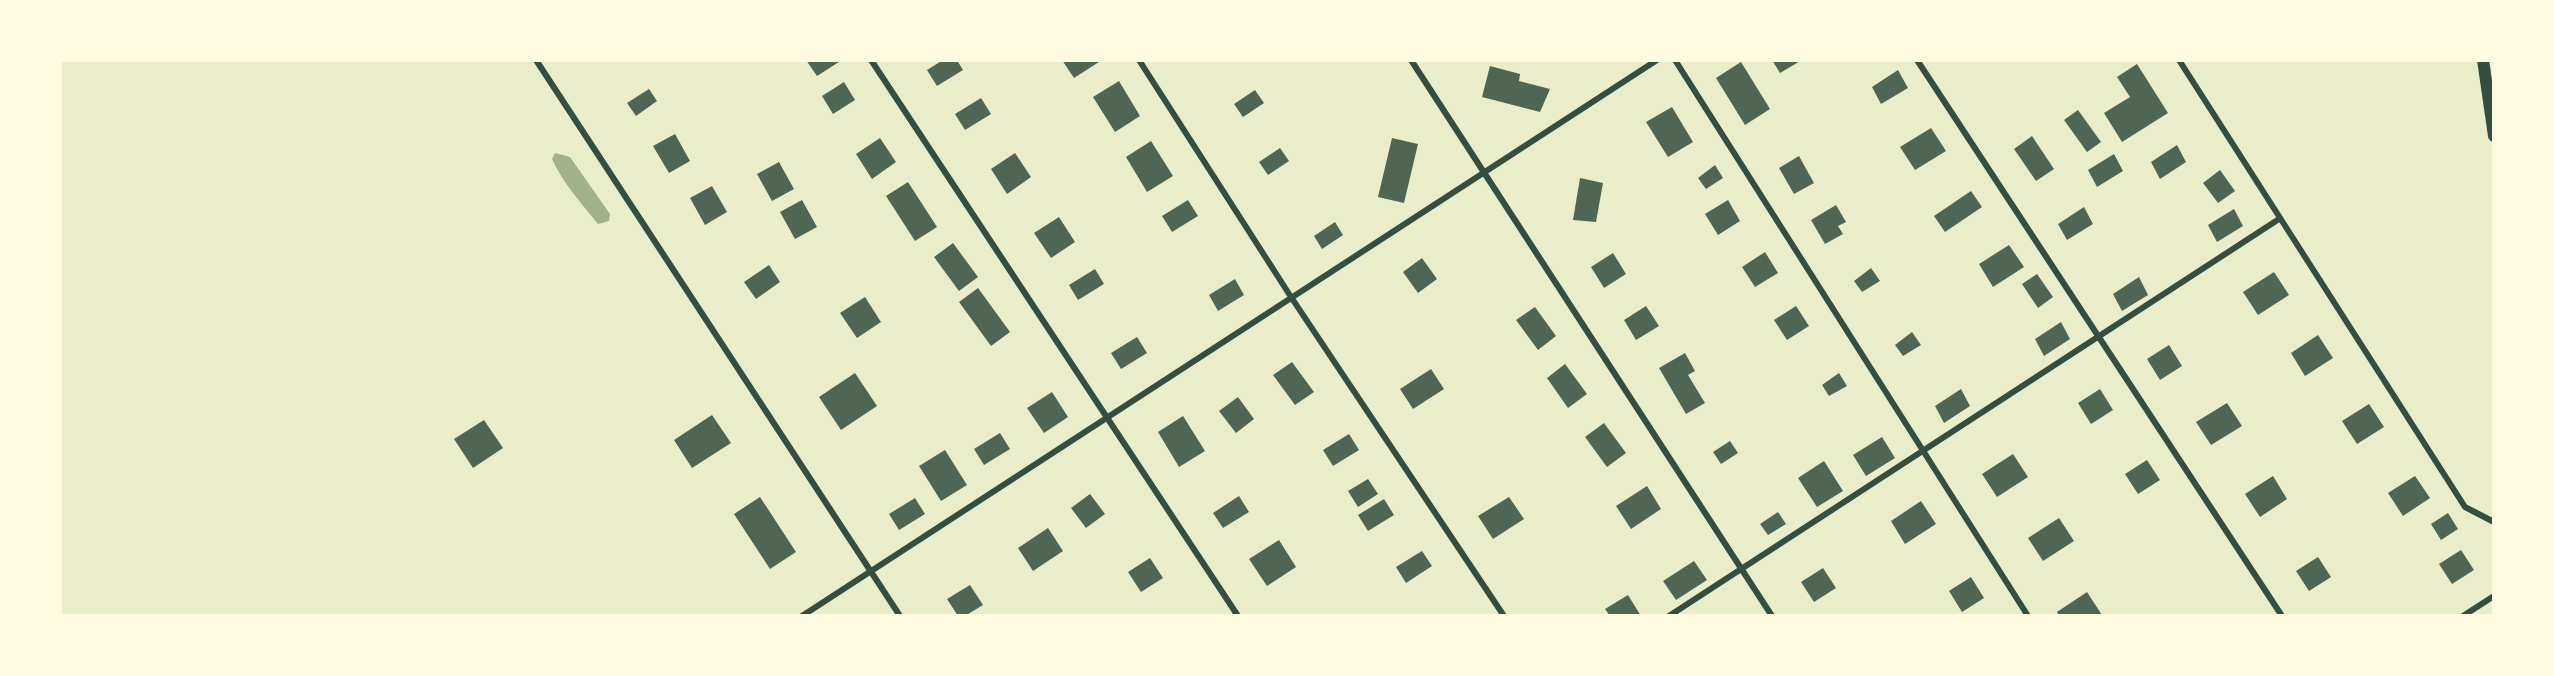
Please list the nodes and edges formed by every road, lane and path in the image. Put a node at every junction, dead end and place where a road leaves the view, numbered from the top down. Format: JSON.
{"nodes":[{"id":1,"x":536,"y":60,"type":"edge"},
{"id":2,"x":872,"y":60,"type":"edge"},
{"id":3,"x":1139,"y":60,"type":"edge"},
{"id":4,"x":1411,"y":60,"type":"edge"},
{"id":5,"x":1657,"y":60,"type":"edge"},
{"id":6,"x":1675,"y":60,"type":"edge"},
{"id":7,"x":1917,"y":60,"type":"edge"},
{"id":8,"x":2180,"y":60,"type":"edge"},
{"id":9,"x":2482,"y":60,"type":"edge"},
{"id":10,"x":2494,"y":136,"type":"edge"},
{"id":11,"x":1484,"y":173,"type":"junction"},
{"id":12,"x":2279,"y":219,"type":"junction"},
{"id":13,"x":1291,"y":297,"type":"junction"},
{"id":14,"x":2100,"y":336,"type":"junction"},
{"id":15,"x":1106,"y":419,"type":"junction"},
{"id":16,"x":1923,"y":451,"type":"junction"},
{"id":17,"x":2494,"y":522,"type":"edge"},
{"id":18,"x":1742,"y":568,"type":"junction"},
{"id":19,"x":870,"y":570,"type":"junction"},
{"id":20,"x":2494,"y":596,"type":"edge"},
{"id":21,"x":802,"y":616,"type":"edge"},
{"id":22,"x":900,"y":616,"type":"edge"},
{"id":23,"x":1238,"y":616,"type":"edge"},
{"id":24,"x":1504,"y":616,"type":"edge"},
{"id":25,"x":1669,"y":616,"type":"edge"},
{"id":26,"x":1772,"y":616,"type":"edge"},
{"id":27,"x":2028,"y":616,"type":"edge"},
{"id":28,"x":2282,"y":616,"type":"edge"},
{"id":29,"x":2463,"y":616,"type":"edge"}],
"edges":[{"from":1,"to":19,"type":"street"},
{"from":2,"to":15,"type":"street"},
{"from":3,"to":13,"type":"street"},
{"from":4,"to":11,"type":"street"},
{"from":5,"to":11,"type":"street"},
{"from":6,"to":16,"type":"street"},
{"from":7,"to":14,"type":"street"},
{"from":8,"to":12,"type":"street"},
{"from":9,"to":10,"type":"main road"},
{"from":11,"to":13,"type":"street"},
{"from":11,"to":18,"type":"street"},
{"from":12,"to":14,"type":"street"},
{"from":12,"to":17,"type":"street"},
{"from":13,"to":15,"type":"street"},
{"from":13,"to":24,"type":"street"},
{"from":14,"to":16,"type":"street"},
{"from":14,"to":28,"type":"street"},
{"from":15,"to":19,"type":"street"},
{"from":15,"to":23,"type":"street"},
{"from":16,"to":18,"type":"street"},
{"from":16,"to":27,"type":"street"},
{"from":18,"to":25,"type":"street"},
{"from":18,"to":26,"type":"street"},
{"from":19,"to":21,"type":"street"},
{"from":19,"to":22,"type":"street"},
{"from":20,"to":29,"type":"street"}]}
